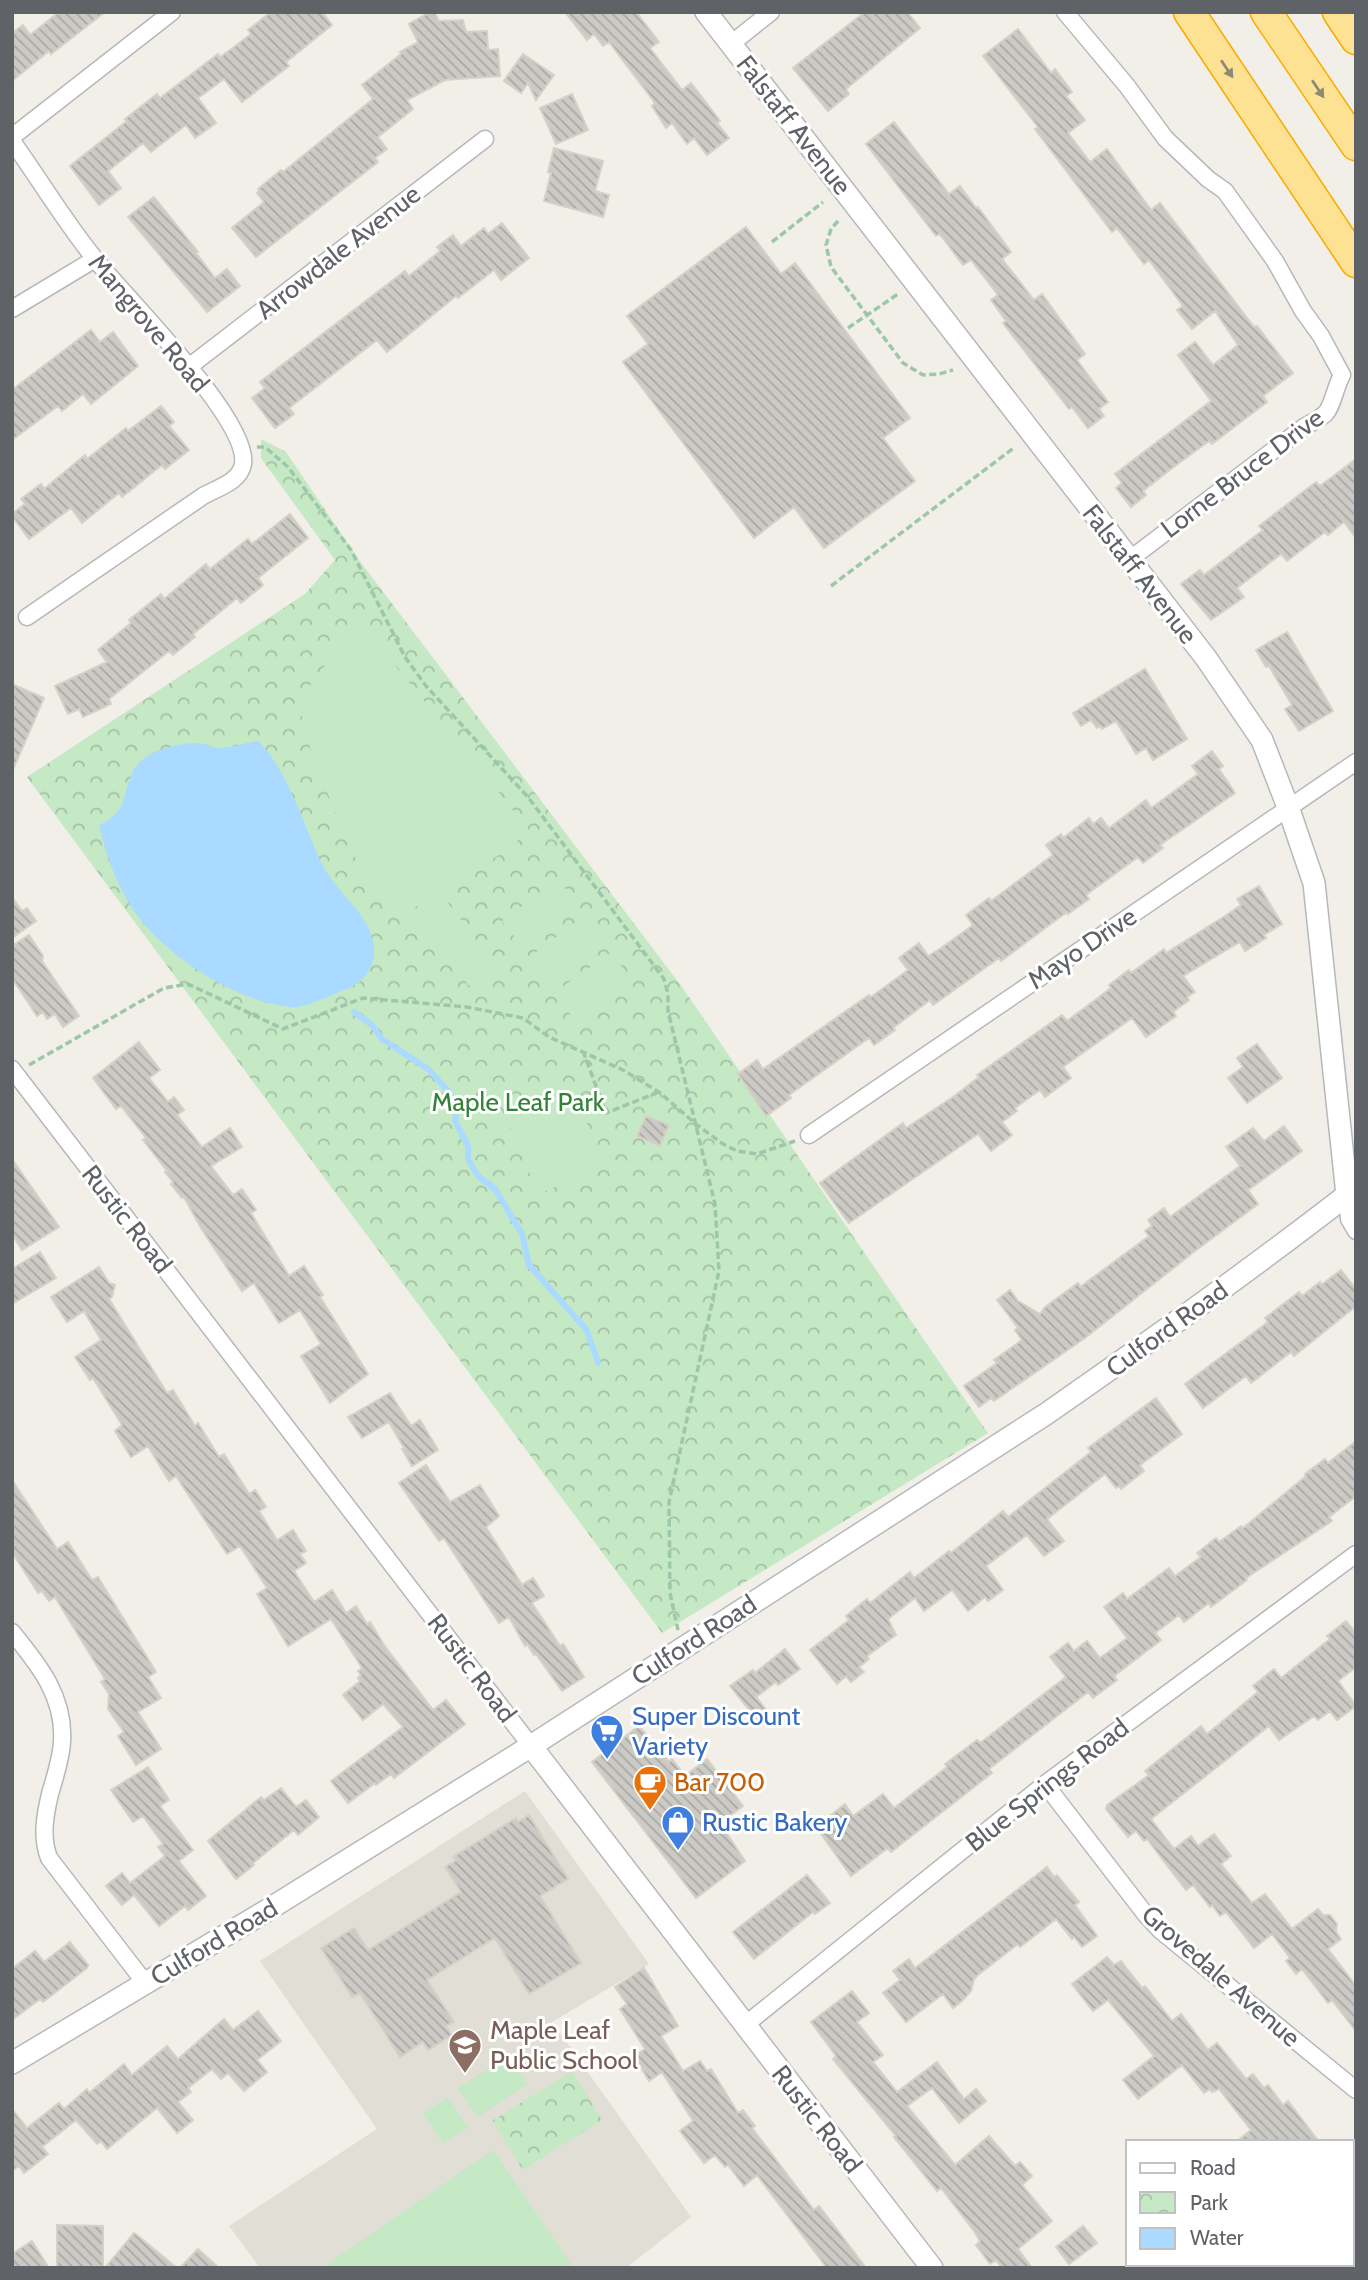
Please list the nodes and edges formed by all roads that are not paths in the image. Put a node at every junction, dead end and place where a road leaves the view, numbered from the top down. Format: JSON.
{"nodes":[{"id":1,"x":172,"y":12,"type":"edge"},
{"id":2,"x":706,"y":12,"type":"edge"},
{"id":3,"x":771,"y":12,"type":"edge"},
{"id":4,"x":1065,"y":12,"type":"edge"},
{"id":5,"x":1189,"y":12,"type":"edge"},
{"id":6,"x":1266,"y":12,"type":"edge"},
{"id":7,"x":1338,"y":12,"type":"edge"},
{"id":8,"x":1356,"y":39,"type":"edge"},
{"id":9,"x":731,"y":44,"type":"junction"},
{"id":10,"x":12,"y":139,"type":"edge"},
{"id":11,"x":485,"y":139,"type":"dead end"},
{"id":12,"x":1356,"y":145,"type":"edge"},
{"id":13,"x":95,"y":259,"type":"junction"},
{"id":14,"x":1356,"y":262,"type":"edge"},
{"id":15,"x":12,"y":309,"type":"edge"},
{"id":16,"x":190,"y":366,"type":"junction"},
{"id":17,"x":1129,"y":560,"type":"junction"},
{"id":18,"x":27,"y":617,"type":"dead end"},
{"id":19,"x":1356,"y":762,"type":"edge"},
{"id":20,"x":1288,"y":807,"type":"junction"},
{"id":21,"x":14,"y":1071,"type":"edge"},
{"id":22,"x":809,"y":1135,"type":"road end"},
{"id":23,"x":1351,"y":1191,"type":"edge"},
{"id":24,"x":1356,"y":1231,"type":"edge"},
{"id":25,"x":1356,"y":1555,"type":"edge"},
{"id":26,"x":12,"y":1632,"type":"edge"},
{"id":27,"x":531,"y":1746,"type":"junction"},
{"id":28,"x":1045,"y":1784,"type":"junction"},
{"id":29,"x":146,"y":1984,"type":"junction"},
{"id":30,"x":745,"y":2025,"type":"junction"},
{"id":31,"x":12,"y":2063,"type":"edge"},
{"id":32,"x":1356,"y":2090,"type":"edge"},
{"id":33,"x":932,"y":2268,"type":"edge"}],
"edges":[{"from":1,"to":10,"type":"street"},
{"from":2,"to":9,"type":"street","name":"Falstaff Avenue"},
{"from":3,"to":9,"type":"street"},
{"from":4,"to":17,"type":"street","name":"Lorne Bruce Drive"},
{"from":5,"to":14,"type":"highway","one_way":true},
{"from":6,"to":12,"type":"highway","one_way":true},
{"from":7,"to":8,"type":"highway"},
{"from":9,"to":17,"type":"street","name":"Falstaff Avenue"},
{"from":10,"to":13,"type":"street","name":"Mangrove Road"},
{"from":11,"to":16,"type":"street","name":"Arrowdale Avenue"},
{"from":13,"to":15,"type":"street"},
{"from":13,"to":16,"type":"street","name":"Mangrove Road"},
{"from":16,"to":18,"type":"street","name":"Mangrove Road"},
{"from":17,"to":20,"type":"street","name":"Falstaff Avenue"},
{"from":19,"to":20,"type":"street","name":"Mayo Drive"},
{"from":20,"to":22,"type":"street","name":"Mayo Drive"},
{"from":20,"to":23,"type":"street","name":"Falstaff Avenue"},
{"from":21,"to":27,"type":"street","name":"Rustic Road"},
{"from":23,"to":24,"type":"street","name":"Falstaff Avenue"},
{"from":23,"to":27,"type":"street","name":"Culford Road"},
{"from":25,"to":28,"type":"street","name":"Blue Springs Road"},
{"from":26,"to":29,"type":"street"},
{"from":27,"to":29,"type":"street","name":"Culford Road"},
{"from":27,"to":30,"type":"street","name":"Rustic Road"},
{"from":28,"to":30,"type":"street","name":"Blue Springs Road"},
{"from":28,"to":32,"type":"street","name":"Grovedale Avenue"},
{"from":29,"to":31,"type":"street","name":"Culford Road"},
{"from":30,"to":33,"type":"street","name":"Rustic Road"}]}
